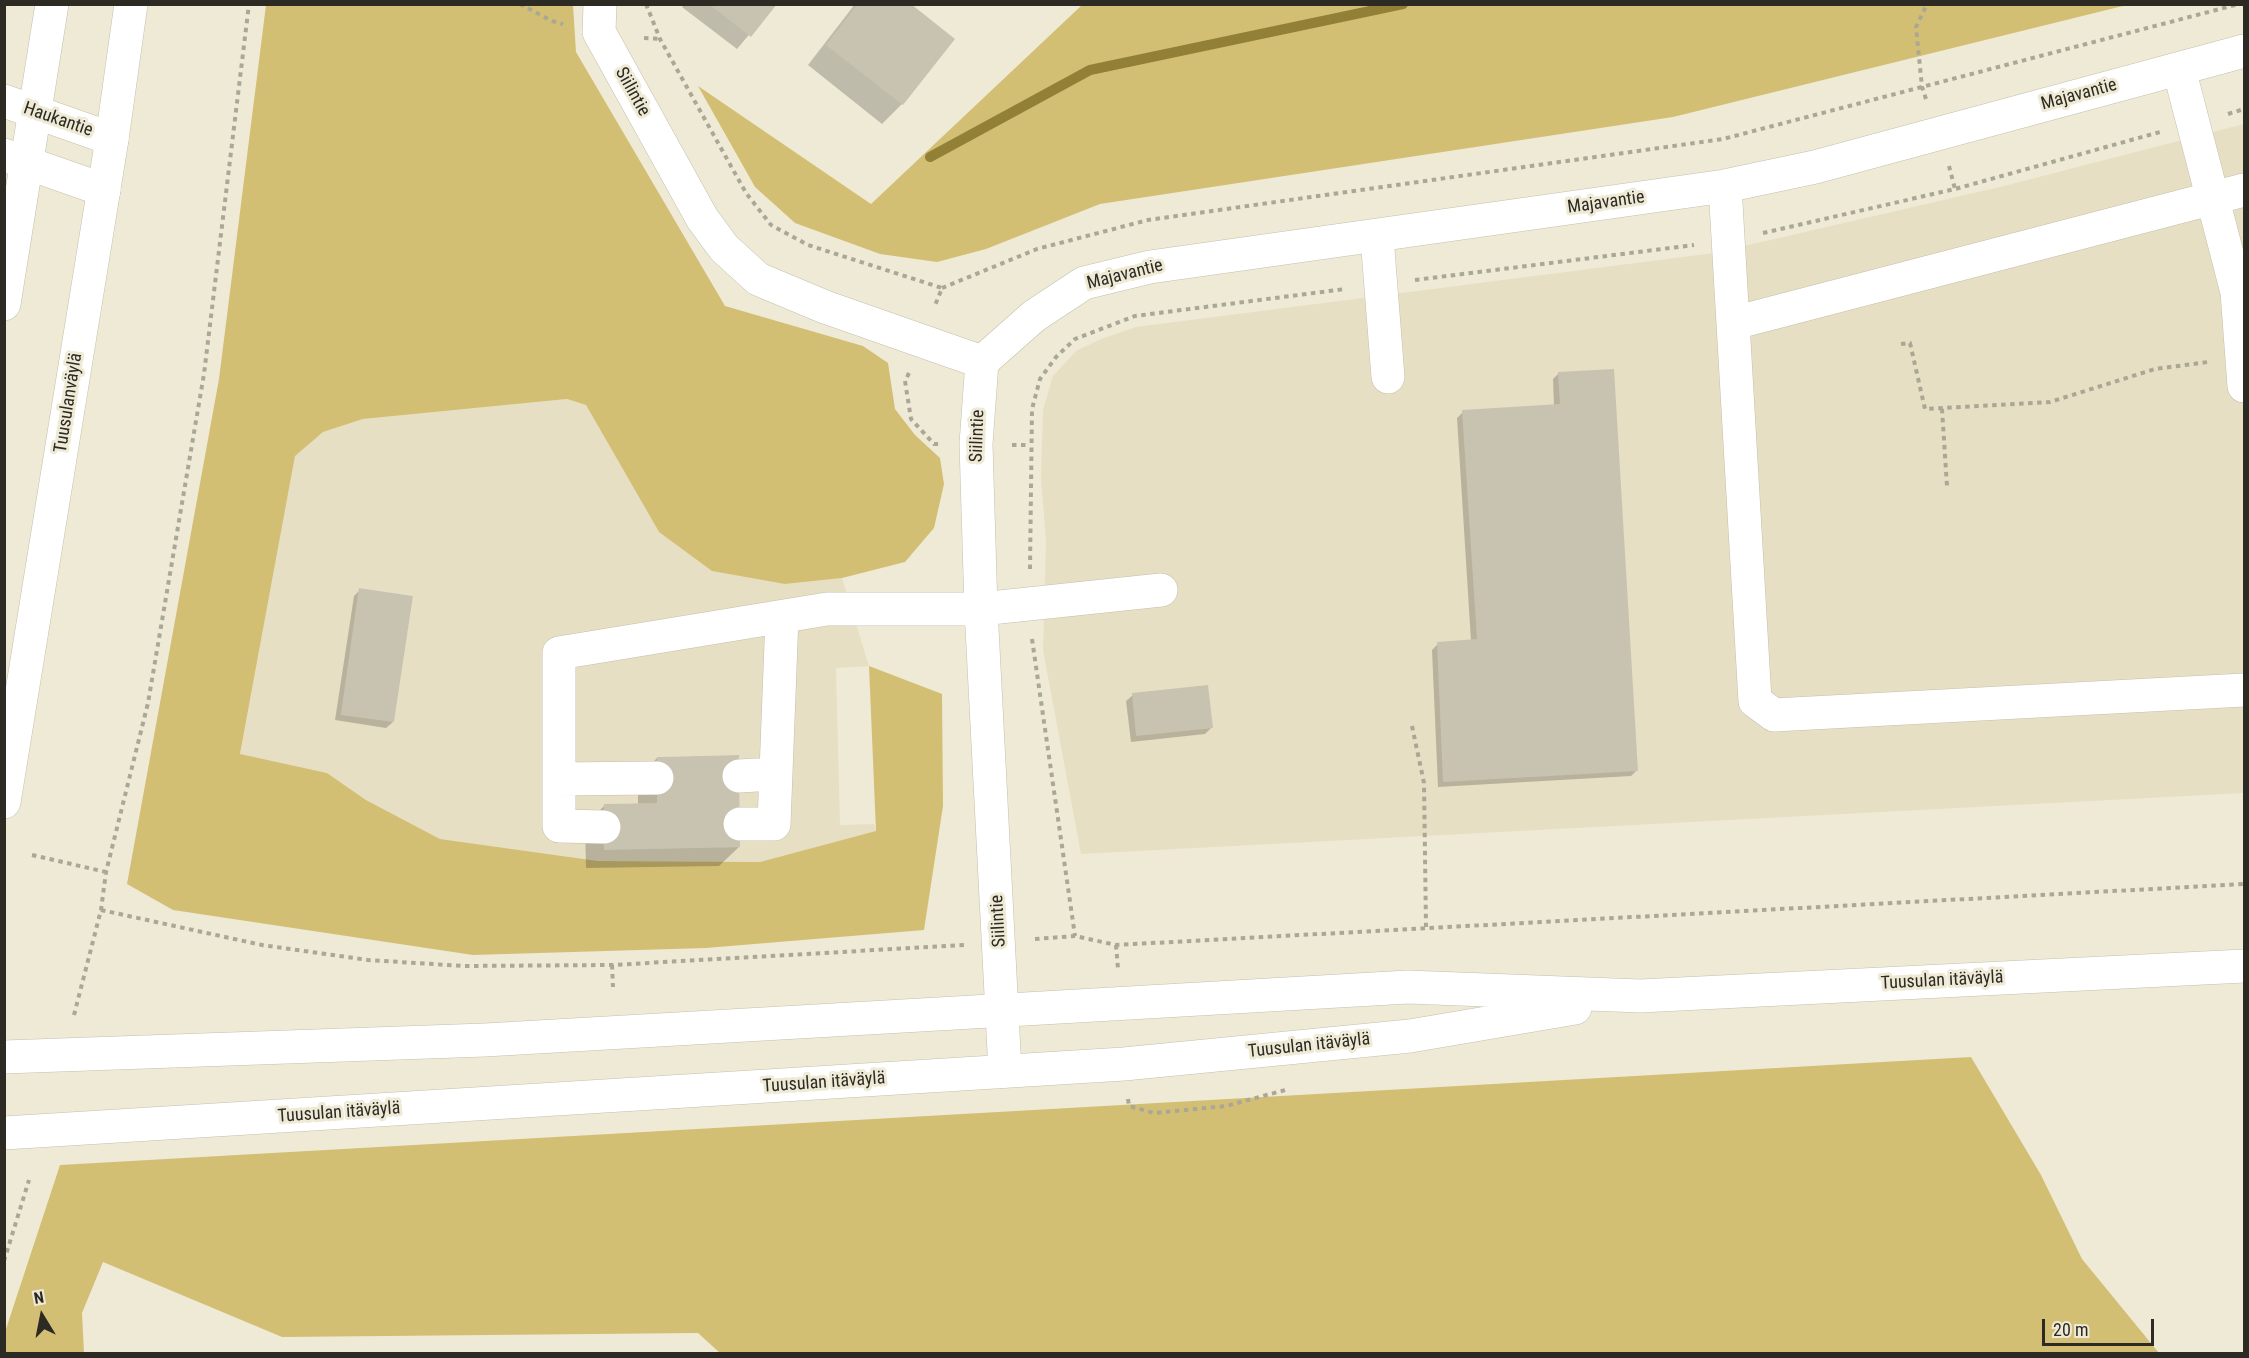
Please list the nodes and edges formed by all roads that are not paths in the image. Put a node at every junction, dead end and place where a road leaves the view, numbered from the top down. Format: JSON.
{"nodes":[{"id":1,"x":51,"y":4,"type":"edge"},
{"id":2,"x":131,"y":4,"type":"edge"},
{"id":3,"x":600,"y":4,"type":"edge"},
{"id":4,"x":2244,"y":51,"type":"edge"},
{"id":5,"x":2180,"y":69,"type":"junction"},
{"id":6,"x":4,"y":101,"type":"edge"},
{"id":7,"x":35,"y":112,"type":"junction"},
{"id":8,"x":112,"y":139,"type":"junction"},
{"id":9,"x":16,"y":159,"type":"edge"},
{"id":10,"x":1725,"y":186,"type":"junction"},
{"id":11,"x":104,"y":190,"type":"junction"},
{"id":12,"x":2244,"y":190,"type":"edge"},
{"id":13,"x":2213,"y":198,"type":"junction"},
{"id":14,"x":1377,"y":237,"type":"junction"},
{"id":15,"x":4,"y":304,"type":"edge"},
{"id":16,"x":1734,"y":323,"type":"junction"},
{"id":17,"x":982,"y":362,"type":"junction"},
{"id":18,"x":2244,"y":372,"type":"edge"},
{"id":19,"x":1388,"y":377,"type":"dead end"},
{"id":20,"x":1161,"y":590,"type":"dead end"},
{"id":21,"x":981,"y":609,"type":"junction"},
{"id":22,"x":782,"y":617,"type":"junction"},
{"id":23,"x":2244,"y":690,"type":"edge"},
{"id":24,"x":775,"y":774,"type":"junction"},
{"id":25,"x":739,"y":776,"type":"dead end"},
{"id":26,"x":657,"y":777,"type":"dead end"},
{"id":27,"x":559,"y":779,"type":"junction"},
{"id":28,"x":4,"y":801,"type":"edge"},
{"id":29,"x":740,"y":824,"type":"dead end"},
{"id":30,"x":604,"y":827,"type":"dead end"},
{"id":31,"x":2244,"y":966,"type":"edge"},
{"id":32,"x":1640,"y":996,"type":"junction"},
{"id":33,"x":1003,"y":1011,"type":"junction"},
{"id":34,"x":4,"y":1057,"type":"edge"},
{"id":35,"x":1005,"y":1071,"type":"junction"},
{"id":36,"x":4,"y":1133,"type":"edge"}],
"edges":[{"from":1,"to":7,"type":"main road"},
{"from":2,"to":8,"type":"main road","name":"Tuusulanväylä"},
{"from":3,"to":17,"type":"main road","name":"Siilintie"},
{"from":4,"to":5,"type":"main road","name":"Majavantie"},
{"from":5,"to":10,"type":"main road","name":"Majavantie"},
{"from":5,"to":13,"type":"main road"},
{"from":6,"to":7,"type":"main road","name":"Haukantie"},
{"from":7,"to":8,"type":"main road","name":"Haukantie"},
{"from":7,"to":9,"type":"main road"},
{"from":8,"to":11,"type":"main road","name":"Tuusulanväylä"},
{"from":9,"to":11,"type":"main road"},
{"from":9,"to":15,"type":"main road"},
{"from":10,"to":14,"type":"main road","name":"Majavantie"},
{"from":10,"to":16,"type":"main road"},
{"from":11,"to":28,"type":"main road","name":"Tuusulanväylä"},
{"from":12,"to":13,"type":"main road"},
{"from":13,"to":16,"type":"main road"},
{"from":13,"to":18,"type":"main road"},
{"from":14,"to":17,"type":"main road","name":"Majavantie"},
{"from":14,"to":19,"type":"main road"},
{"from":16,"to":23,"type":"main road"},
{"from":17,"to":21,"type":"main road","name":"Siilintie"},
{"from":20,"to":21,"type":"main road"},
{"from":21,"to":22,"type":"main road"},
{"from":21,"to":33,"type":"main road","name":"Siilintie"},
{"from":22,"to":24,"type":"main road"},
{"from":22,"to":27,"type":"main road"},
{"from":24,"to":25,"type":"main road"},
{"from":24,"to":29,"type":"main road"},
{"from":26,"to":27,"type":"main road"},
{"from":27,"to":30,"type":"main road"},
{"from":31,"to":32,"type":"main road","name":"Tuusulan itäväylä"},
{"from":32,"to":33,"type":"main road","name":"Tuusulan itäväylä"},
{"from":32,"to":35,"type":"main road","name":"Tuusulan itäväylä"},
{"from":33,"to":34,"type":"main road","name":"Tuusulan itäväylä"},
{"from":33,"to":35,"type":"main road","name":"Siilintie"},
{"from":35,"to":36,"type":"main road","name":"Tuusulan itäväylä"}]}
